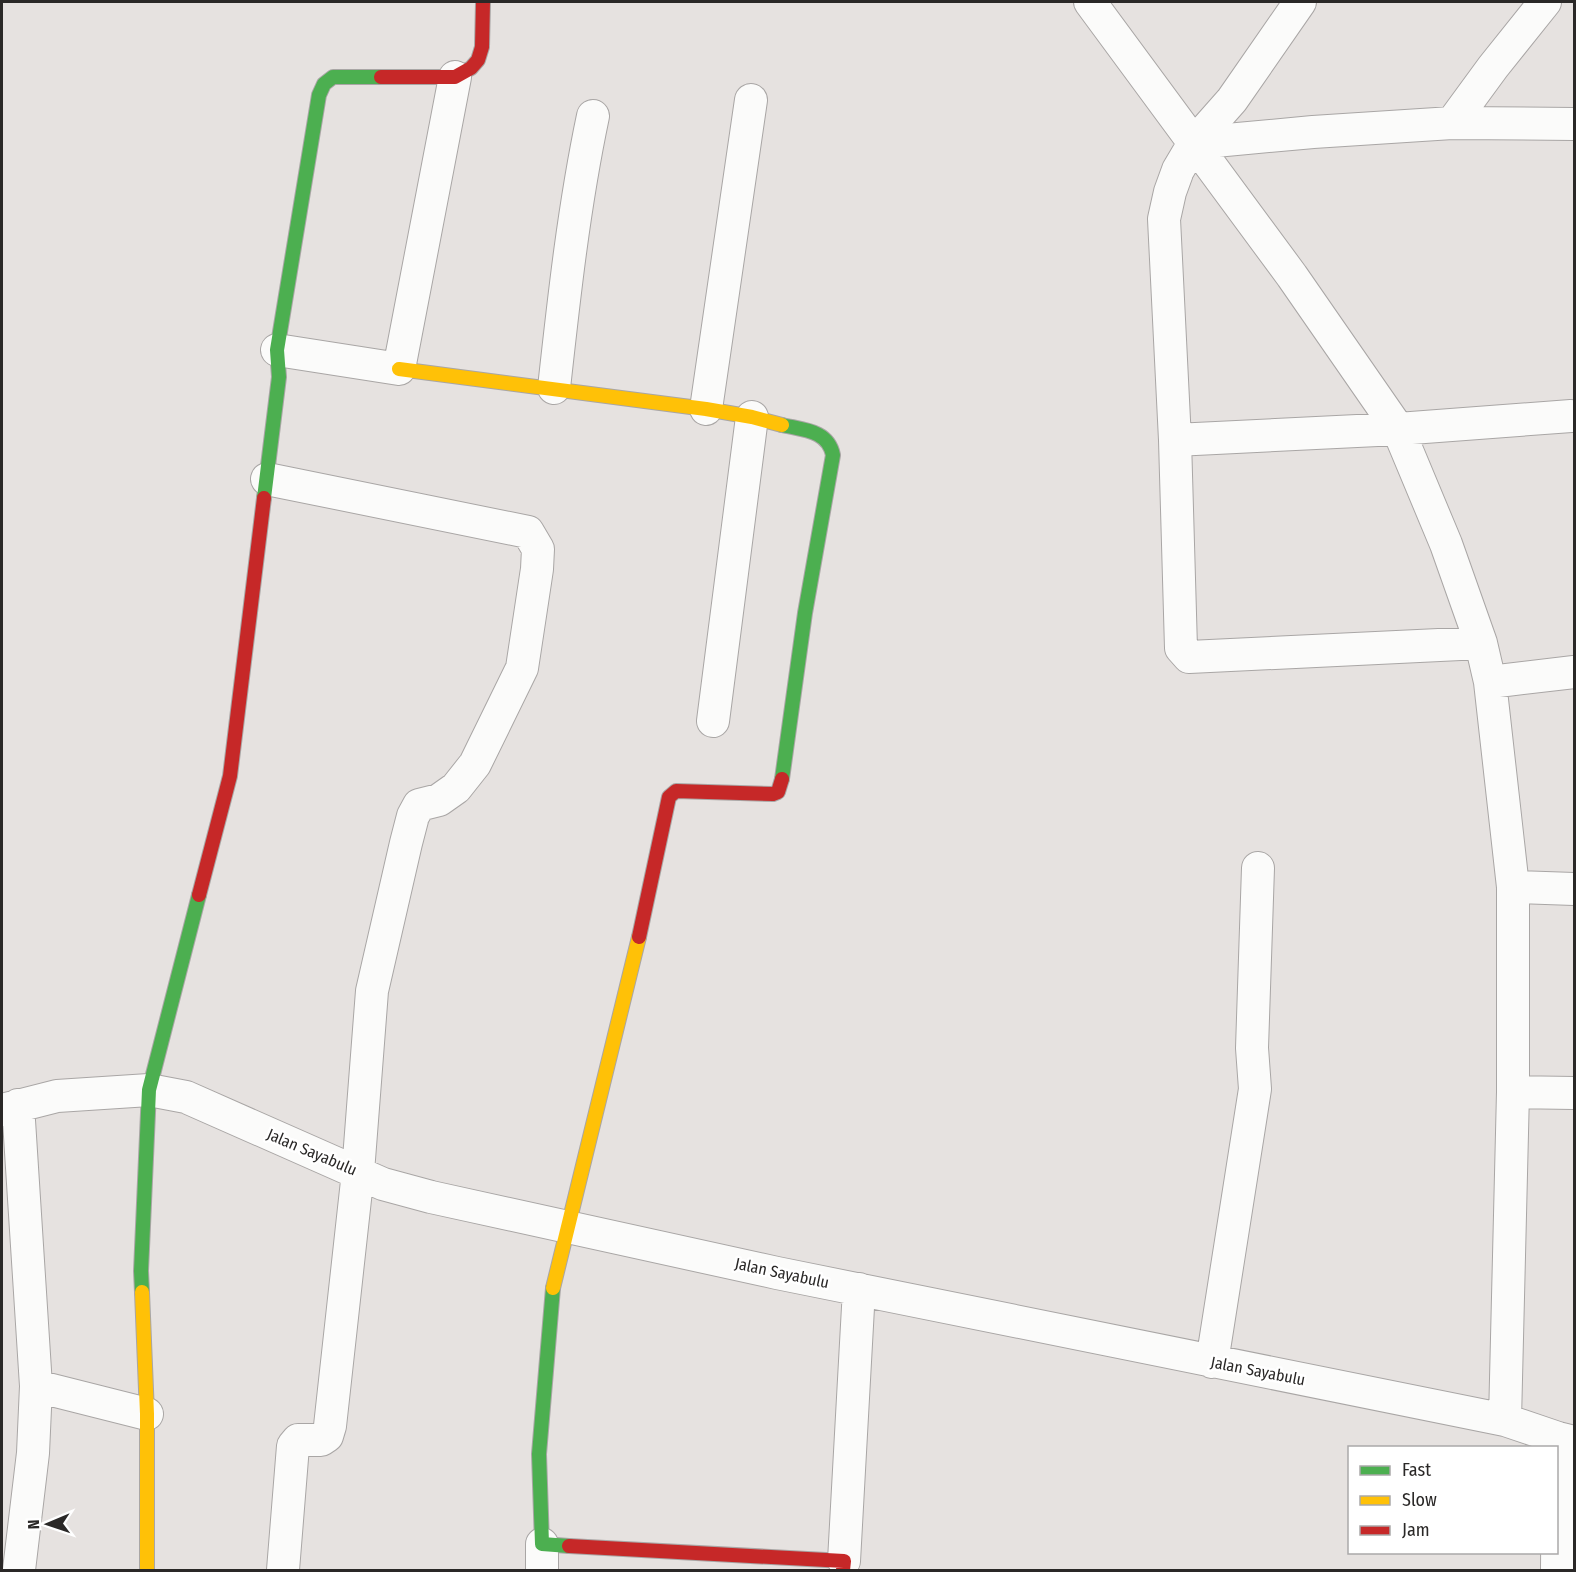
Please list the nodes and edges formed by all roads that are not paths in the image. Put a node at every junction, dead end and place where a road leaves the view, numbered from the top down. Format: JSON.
{"nodes":[{"id":1,"x":483,"y":2,"type":"edge"},
{"id":2,"x":1090,"y":2,"type":"edge"},
{"id":3,"x":1300,"y":2,"type":"edge"},
{"id":4,"x":1545,"y":2,"type":"edge"},
{"id":5,"x":455,"y":77,"type":"junction"},
{"id":6,"x":752,"y":100,"type":"dead end"},
{"id":7,"x":593,"y":116,"type":"dead end"},
{"id":8,"x":1452,"y":123,"type":"junction"},
{"id":9,"x":1575,"y":124,"type":"edge"},
{"id":10,"x":1194,"y":143,"type":"junction"},
{"id":11,"x":277,"y":350,"type":"junction"},
{"id":12,"x":399,"y":369,"type":"junction"},
{"id":13,"x":554,"y":388,"type":"junction"},
{"id":14,"x":706,"y":409,"type":"junction"},
{"id":15,"x":1571,"y":416,"type":"dead end"},
{"id":16,"x":752,"y":417,"type":"junction"},
{"id":17,"x":1398,"y":429,"type":"junction"},
{"id":18,"x":1175,"y":440,"type":"junction"},
{"id":19,"x":267,"y":479,"type":"junction"},
{"id":20,"x":1481,"y":643,"type":"junction"},
{"id":21,"x":1575,"y":672,"type":"edge"},
{"id":22,"x":1490,"y":682,"type":"junction"},
{"id":23,"x":713,"y":721,"type":"dead end"},
{"id":24,"x":1258,"y":868,"type":"dead end"},
{"id":25,"x":1513,"y":887,"type":"junction"},
{"id":26,"x":1575,"y":889,"type":"edge"},
{"id":27,"x":149,"y":1090,"type":"junction"},
{"id":28,"x":1513,"y":1092,"type":"junction"},
{"id":29,"x":1575,"y":1093,"type":"edge"},
{"id":30,"x":10,"y":1108,"type":"edge"},
{"id":31,"x":358,"y":1172,"type":"junction"},
{"id":32,"x":568,"y":1226,"type":"junction"},
{"id":33,"x":859,"y":1289,"type":"junction"},
{"id":34,"x":1212,"y":1362,"type":"junction"},
{"id":35,"x":36,"y":1386,"type":"junction"},
{"id":36,"x":147,"y":1414,"type":"junction"},
{"id":37,"x":1505,"y":1420,"type":"junction"},
{"id":38,"x":1566,"y":1440,"type":"edge"},
{"id":39,"x":542,"y":1557,"type":"edge"},
{"id":40,"x":740,"y":1563,"type":"edge"},
{"id":41,"x":844,"y":1566,"type":"edge"},
{"id":42,"x":19,"y":1570,"type":"edge"},
{"id":43,"x":147,"y":1570,"type":"edge"},
{"id":44,"x":283,"y":1570,"type":"edge"},
{"id":45,"x":1557,"y":1570,"type":"edge"}],
"edges":[{"from":1,"to":5,"type":"street"},
{"from":2,"to":10,"type":"street"},
{"from":3,"to":10,"type":"street"},
{"from":4,"to":8,"type":"street"},
{"from":5,"to":11,"type":"street"},
{"from":5,"to":12,"type":"street"},
{"from":6,"to":14,"type":"street"},
{"from":7,"to":13,"type":"street"},
{"from":8,"to":9,"type":"street"},
{"from":8,"to":10,"type":"street"},
{"from":10,"to":17,"type":"street"},
{"from":10,"to":18,"type":"street"},
{"from":11,"to":12,"type":"street"},
{"from":11,"to":19,"type":"street"},
{"from":12,"to":13,"type":"street"},
{"from":13,"to":14,"type":"street"},
{"from":14,"to":16,"type":"street"},
{"from":15,"to":17,"type":"street"},
{"from":16,"to":23,"type":"street"},
{"from":16,"to":32,"type":"street"},
{"from":17,"to":18,"type":"street"},
{"from":17,"to":20,"type":"street"},
{"from":18,"to":20,"type":"street"},
{"from":19,"to":27,"type":"street"},
{"from":19,"to":31,"type":"street"},
{"from":20,"to":22,"type":"street"},
{"from":21,"to":22,"type":"street"},
{"from":22,"to":25,"type":"street"},
{"from":24,"to":34,"type":"street"},
{"from":25,"to":26,"type":"street"},
{"from":25,"to":28,"type":"street"},
{"from":27,"to":30,"type":"street","name":"Jalan Sayabulu"},
{"from":27,"to":31,"type":"street","name":"Jalan Sayabulu"},
{"from":27,"to":36,"type":"street"},
{"from":28,"to":29,"type":"street"},
{"from":28,"to":37,"type":"street"},
{"from":30,"to":35,"type":"street"},
{"from":31,"to":32,"type":"street","name":"Jalan Sayabulu"},
{"from":31,"to":44,"type":"street"},
{"from":32,"to":33,"type":"street","name":"Jalan Sayabulu"},
{"from":32,"to":39,"type":"street"},
{"from":33,"to":34,"type":"street","name":"Jalan Sayabulu"},
{"from":33,"to":41,"type":"street"},
{"from":34,"to":37,"type":"street","name":"Jalan Sayabulu"},
{"from":35,"to":36,"type":"street"},
{"from":35,"to":42,"type":"street"},
{"from":36,"to":43,"type":"street"},
{"from":37,"to":38,"type":"street","name":"Jalan Sayabulu"},
{"from":38,"to":45,"type":"street"},
{"from":39,"to":40,"type":"street"},
{"from":40,"to":41,"type":"street"}]}
